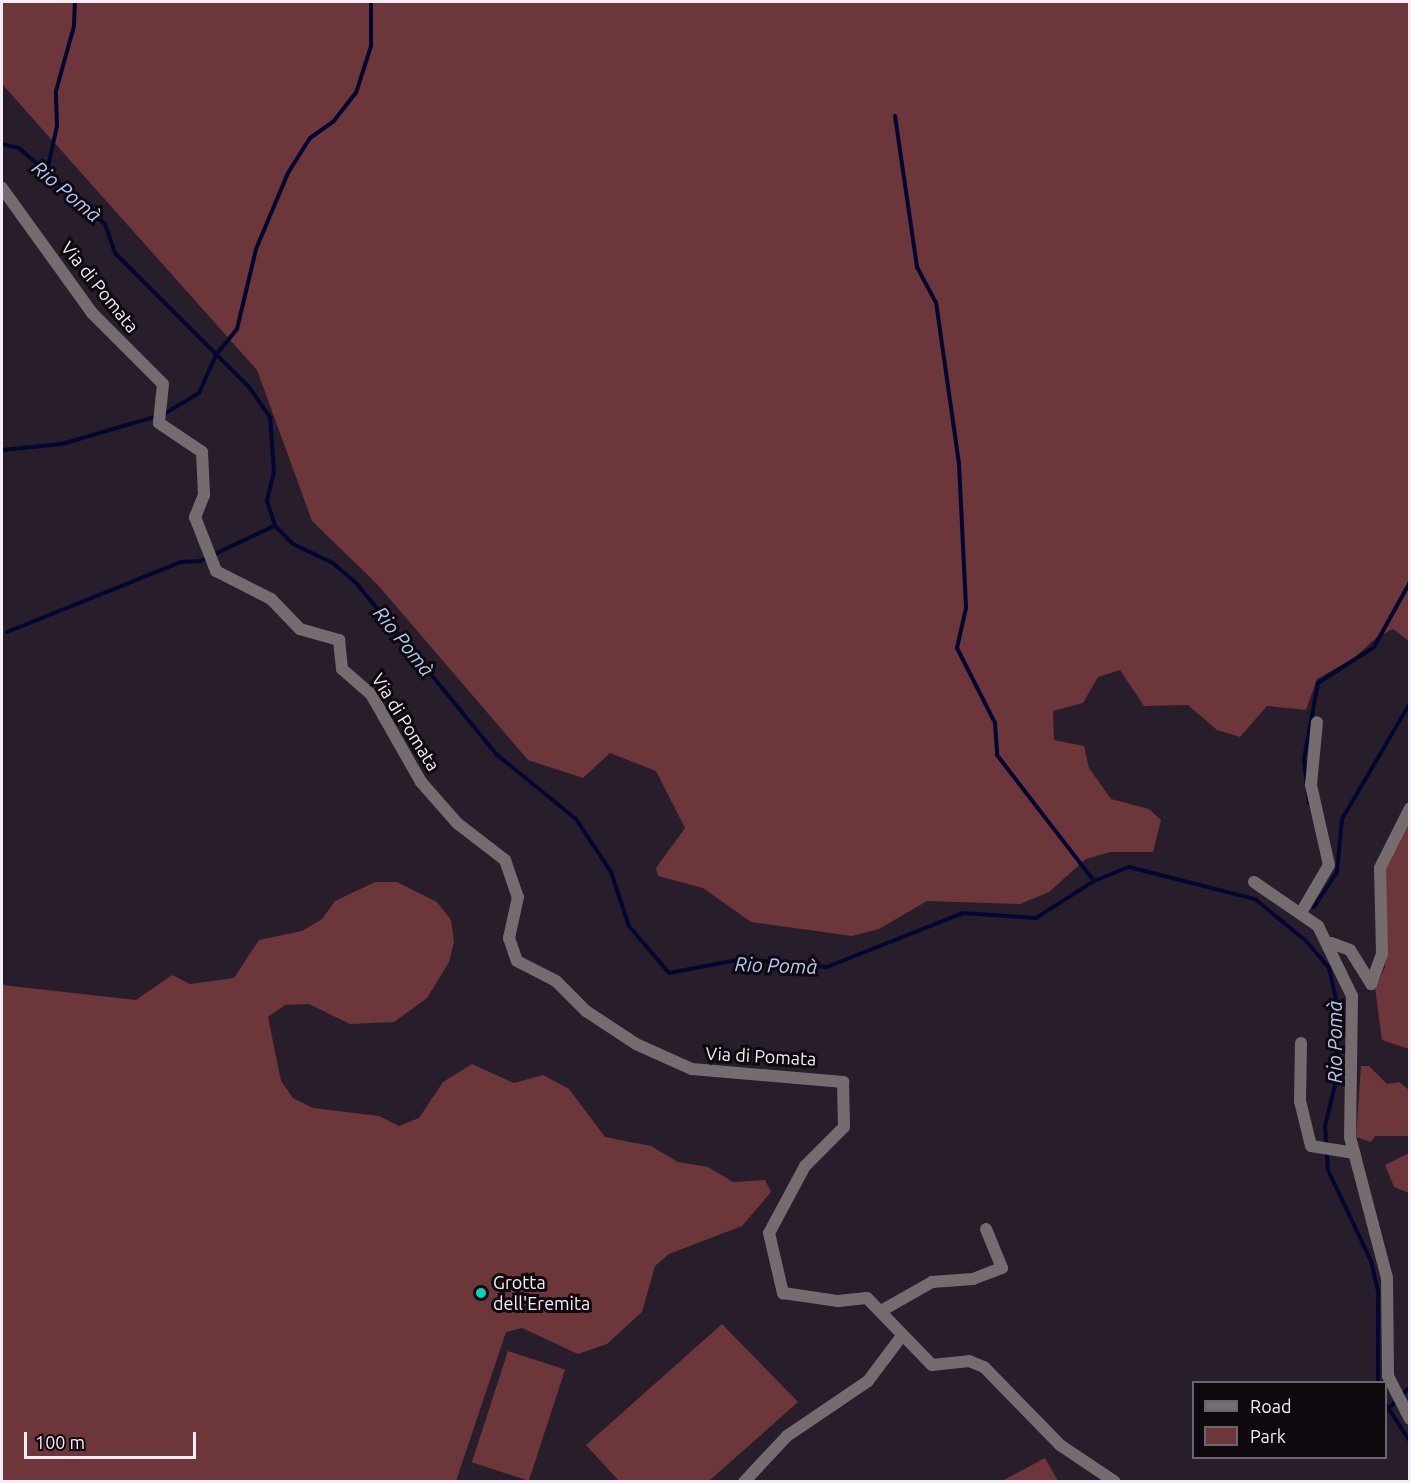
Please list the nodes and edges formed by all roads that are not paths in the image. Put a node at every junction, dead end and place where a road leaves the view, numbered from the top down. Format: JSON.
{"nodes":[{"id":1,"x":2,"y":188,"type":"edge"},
{"id":2,"x":1317,"y":722,"type":"dead end"},
{"id":3,"x":1410,"y":808,"type":"edge"},
{"id":4,"x":1254,"y":882,"type":"dead end"},
{"id":5,"x":1302,"y":911,"type":"junction"},
{"id":6,"x":1331,"y":943,"type":"junction"},
{"id":7,"x":1301,"y":1043,"type":"dead end"},
{"id":8,"x":1354,"y":1153,"type":"junction"},
{"id":9,"x":986,"y":1229,"type":"dead end"},
{"id":10,"x":881,"y":1311,"type":"junction"},
{"id":11,"x":901,"y":1337,"type":"junction"},
{"id":12,"x":1410,"y":1419,"type":"edge"},
{"id":13,"x":744,"y":1482,"type":"edge"},
{"id":14,"x":1115,"y":1482,"type":"edge"}],
"edges":[{"from":1,"to":10,"type":"street","name":"Via di Pomata"},
{"from":2,"to":5,"type":"street"},
{"from":3,"to":6,"type":"street"},
{"from":4,"to":5,"type":"street"},
{"from":5,"to":6,"type":"street"},
{"from":6,"to":8,"type":"street"},
{"from":7,"to":8,"type":"street"},
{"from":8,"to":12,"type":"street"},
{"from":9,"to":10,"type":"street"},
{"from":10,"to":11,"type":"street","name":"Via di Pomata"},
{"from":11,"to":13,"type":"street"},
{"from":11,"to":14,"type":"street","name":"Via di Pomata"}]}
